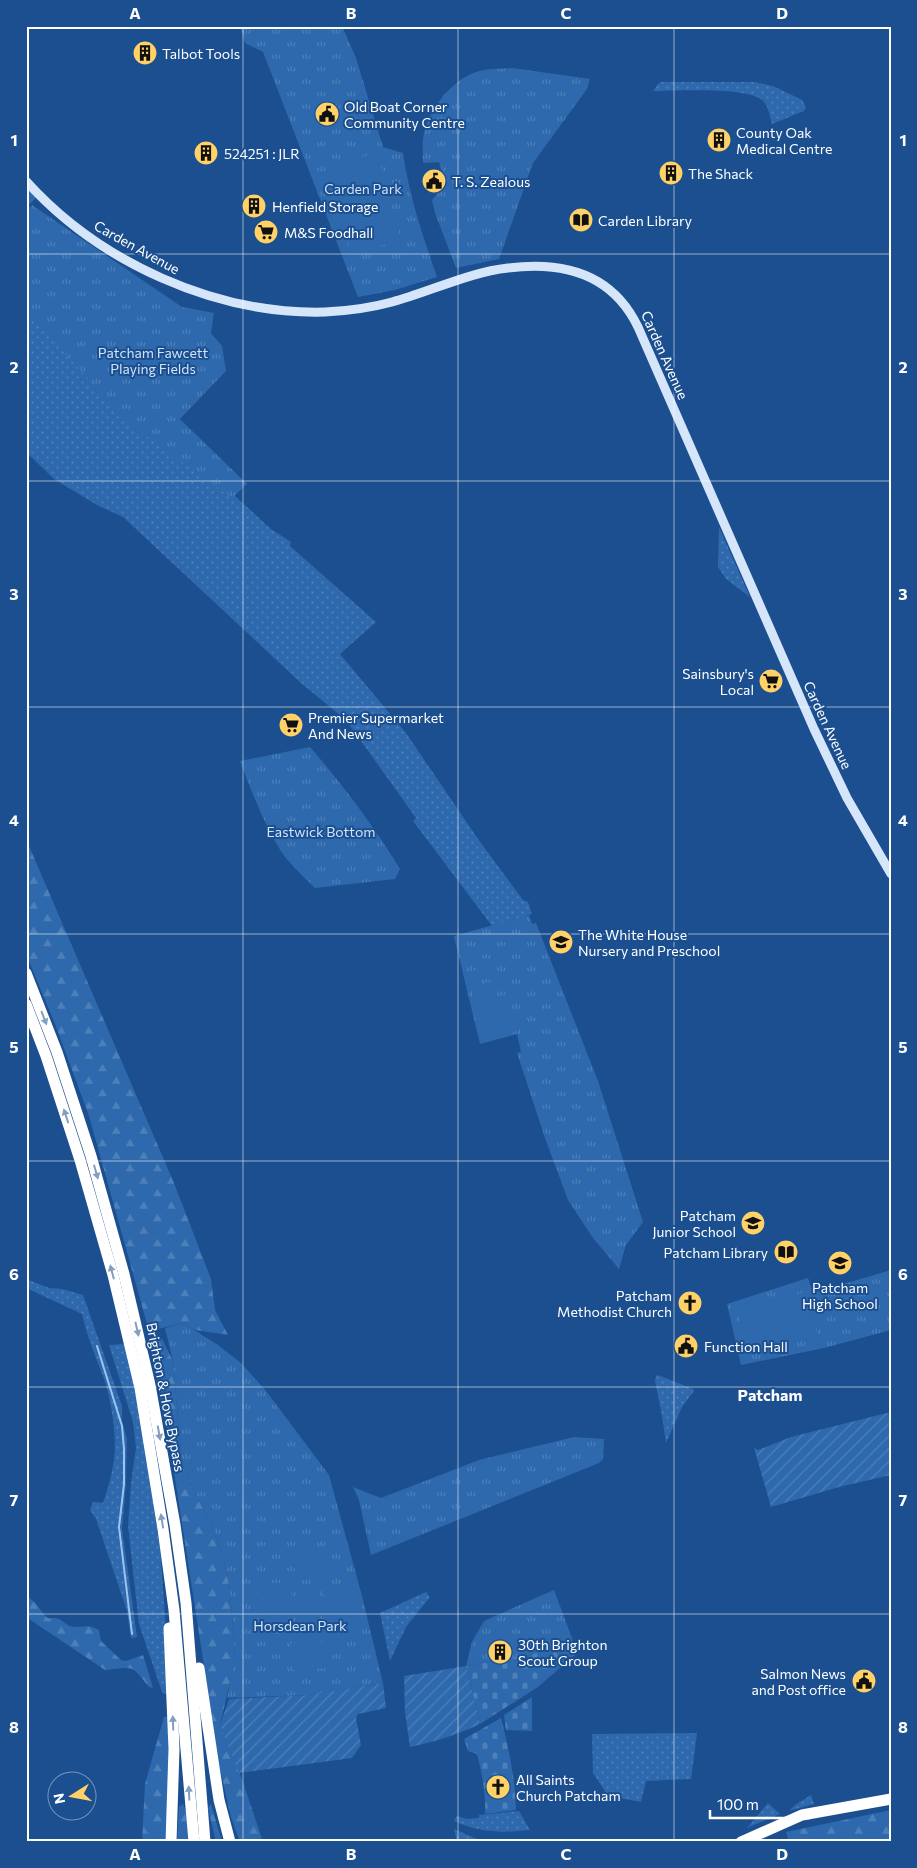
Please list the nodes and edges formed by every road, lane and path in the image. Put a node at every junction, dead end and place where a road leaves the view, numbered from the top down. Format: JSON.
{"nodes":[{"id":1,"x":26,"y":181,"type":"edge"},
{"id":2,"x":891,"y":874,"type":"edge"},
{"id":3,"x":26,"y":973,"type":"edge"},
{"id":4,"x":26,"y":1004,"type":"edge"},
{"id":5,"x":168,"y":1569,"type":"junction"},
{"id":6,"x":186,"y":1603,"type":"junction"},
{"id":7,"x":891,"y":1799,"type":"edge"},
{"id":8,"x":171,"y":1842,"type":"edge"},
{"id":9,"x":194,"y":1842,"type":"edge"},
{"id":10,"x":205,"y":1842,"type":"edge"},
{"id":11,"x":230,"y":1842,"type":"edge"},
{"id":12,"x":740,"y":1842,"type":"edge"}],
"edges":[{"from":1,"to":2,"type":"street","name":"Carden Avenue"},
{"from":3,"to":6,"type":"highway","name":"Brighton & Hove Bypass","one_way":true},
{"from":5,"to":4,"type":"highway","name":"Brighton & Hove Bypass","one_way":true},
{"from":8,"to":5,"type":"highway","one_way":true},
{"from":9,"to":5,"type":"highway","name":"Brighton & Hove Bypass","one_way":true},
{"from":6,"to":10,"type":"highway","name":"Brighton & Hove Bypass"},
{"from":6,"to":11,"type":"highway"},
{"from":7,"to":12,"type":"highway"}]}
